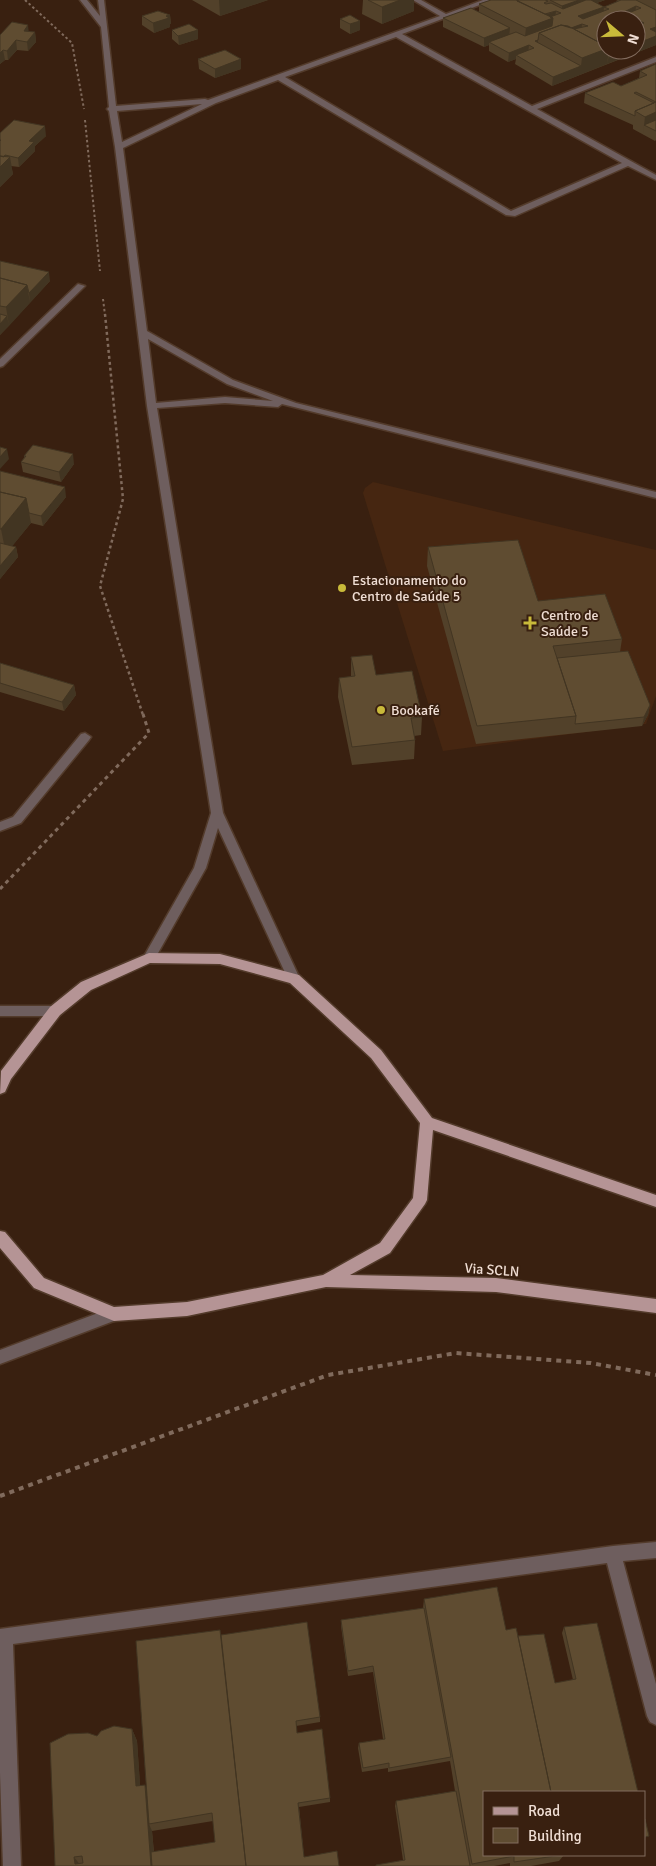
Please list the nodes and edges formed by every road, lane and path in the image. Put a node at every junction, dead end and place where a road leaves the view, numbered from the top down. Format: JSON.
{"nodes":[{"id":1,"x":25,"y":0,"type":"edge"},
{"id":2,"x":82,"y":0,"type":"edge"},
{"id":3,"x":100,"y":0,"type":"edge"},
{"id":4,"x":416,"y":0,"type":"edge"},
{"id":5,"x":490,"y":0,"type":"edge"},
{"id":6,"x":445,"y":16,"type":"junction"},
{"id":7,"x":105,"y":27,"type":"junction"},
{"id":8,"x":396,"y":34,"type":"junction"},
{"id":9,"x":656,"y":59,"type":"edge"},
{"id":10,"x":280,"y":77,"type":"junction"},
{"id":11,"x":213,"y":101,"type":"junction"},
{"id":12,"x":111,"y":109,"type":"junction"},
{"id":13,"x":531,"y":109,"type":"junction"},
{"id":14,"x":119,"y":147,"type":"junction"},
{"id":15,"x":628,"y":163,"type":"junction"},
{"id":16,"x":656,"y":178,"type":"edge"},
{"id":17,"x":100,"y":274,"type":"dead end"},
{"id":18,"x":81,"y":286,"type":"dead end"},
{"id":19,"x":102,"y":294,"type":"dead end"},
{"id":20,"x":142,"y":332,"type":"junction"},
{"id":21,"x":0,"y":364,"type":"edge"},
{"id":22,"x":293,"y":405,"type":"junction"},
{"id":23,"x":152,"y":406,"type":"junction"},
{"id":24,"x":656,"y":495,"type":"edge"},
{"id":25,"x":85,"y":737,"type":"dead end"},
{"id":26,"x":217,"y":813,"type":"junction"},
{"id":27,"x":0,"y":827,"type":"edge"},
{"id":28,"x":0,"y":889,"type":"edge"},
{"id":29,"x":149,"y":958,"type":"junction"},
{"id":30,"x":294,"y":979,"type":"junction"},
{"id":31,"x":0,"y":1010,"type":"edge"},
{"id":32,"x":55,"y":1011,"type":"junction"},
{"id":33,"x":0,"y":1088,"type":"edge"},
{"id":34,"x":427,"y":1122,"type":"junction"},
{"id":35,"x":656,"y":1201,"type":"edge"},
{"id":36,"x":0,"y":1237,"type":"edge"},
{"id":37,"x":325,"y":1281,"type":"junction"},
{"id":38,"x":656,"y":1306,"type":"edge"},
{"id":39,"x":114,"y":1314,"type":"junction"},
{"id":40,"x":0,"y":1357,"type":"edge"},
{"id":41,"x":656,"y":1375,"type":"edge"},
{"id":42,"x":0,"y":1496,"type":"edge"},
{"id":43,"x":656,"y":1550,"type":"edge"},
{"id":44,"x":613,"y":1554,"type":"junction"},
{"id":45,"x":2,"y":1637,"type":"edge"},
{"id":46,"x":656,"y":1716,"type":"edge"},
{"id":47,"x":12,"y":1866,"type":"edge"}],
"edges":[{"from":1,"to":17,"type":"path"},
{"from":2,"to":7,"type":"street"},
{"from":3,"to":7,"type":"street"},
{"from":4,"to":6,"type":"street"},
{"from":5,"to":6,"type":"street"},
{"from":6,"to":8,"type":"street"},
{"from":7,"to":12,"type":"street"},
{"from":8,"to":10,"type":"street"},
{"from":8,"to":13,"type":"street"},
{"from":9,"to":13,"type":"street"},
{"from":10,"to":11,"type":"street"},
{"from":10,"to":15,"type":"street"},
{"from":11,"to":12,"type":"street"},
{"from":11,"to":14,"type":"street"},
{"from":12,"to":14,"type":"street"},
{"from":13,"to":15,"type":"street"},
{"from":14,"to":20,"type":"street"},
{"from":15,"to":16,"type":"street"},
{"from":18,"to":21,"type":"street"},
{"from":19,"to":28,"type":"path"},
{"from":20,"to":22,"type":"street"},
{"from":20,"to":23,"type":"street"},
{"from":22,"to":23,"type":"street"},
{"from":22,"to":24,"type":"street"},
{"from":23,"to":26,"type":"street"},
{"from":25,"to":27,"type":"street"},
{"from":26,"to":29,"type":"street"},
{"from":26,"to":30,"type":"street"},
{"from":29,"to":30,"type":"main road"},
{"from":29,"to":32,"type":"main road"},
{"from":30,"to":34,"type":"main road"},
{"from":31,"to":32,"type":"street"},
{"from":32,"to":33,"type":"main road"},
{"from":34,"to":35,"type":"main road"},
{"from":34,"to":37,"type":"main road"},
{"from":36,"to":39,"type":"main road"},
{"from":37,"to":38,"type":"main road","name":"Via SCLN"},
{"from":37,"to":39,"type":"main road"},
{"from":39,"to":40,"type":"street"},
{"from":41,"to":42,"type":"path"},
{"from":43,"to":44,"type":"street"},
{"from":44,"to":45,"type":"street"},
{"from":44,"to":46,"type":"street"},
{"from":45,"to":47,"type":"street"}]}
